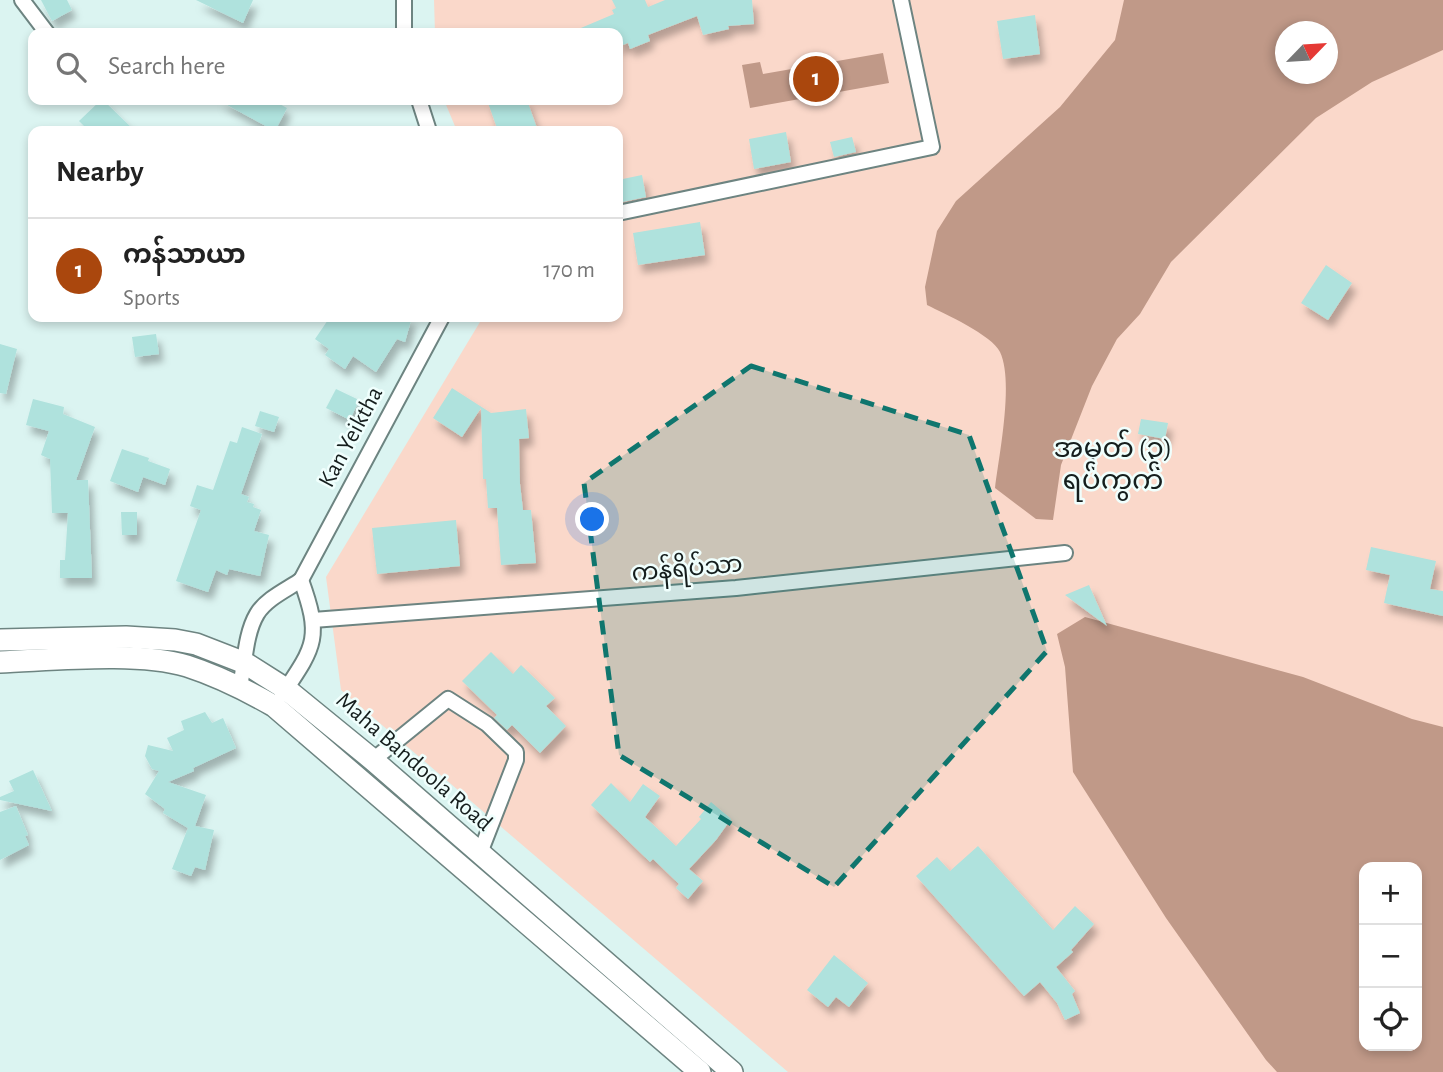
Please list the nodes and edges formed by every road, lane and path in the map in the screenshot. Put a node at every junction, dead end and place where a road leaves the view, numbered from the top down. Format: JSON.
{"nodes":[{"id":1,"x":22,"y":0,"type":"edge"},
{"id":2,"x":404,"y":0,"type":"edge"},
{"id":3,"x":901,"y":0,"type":"edge"},
{"id":4,"x":43,"y":28,"type":"edge"},
{"id":5,"x":404,"y":28,"type":"edge"},
{"id":6,"x":421,"y":105,"type":"edge"},
{"id":7,"x":427,"y":126,"type":"edge"},
{"id":8,"x":623,"y":212,"type":"edge"},
{"id":9,"x":439,"y":322,"type":"edge"},
{"id":10,"x":1065,"y":553,"type":"dead end"},
{"id":11,"x":302,"y":580,"type":"junction"},
{"id":12,"x":313,"y":620,"type":"junction"},
{"id":13,"x":0,"y":640,"type":"edge"},
{"id":14,"x":0,"y":662,"type":"edge"},
{"id":15,"x":245,"y":663,"type":"junction"},
{"id":16,"x":240,"y":686,"type":"junction"},
{"id":17,"x":280,"y":697,"type":"junction"},
{"id":18,"x":373,"y":760,"type":"junction"},
{"id":19,"x":480,"y":853,"type":"junction"},
{"id":20,"x":700,"y":1072,"type":"edge"},
{"id":21,"x":732,"y":1072,"type":"edge"}],
"edges":[{"from":1,"to":4,"type":"street"},
{"from":2,"to":5,"type":"street"},
{"from":3,"to":8,"type":"street"},
{"from":6,"to":7,"type":"street"},
{"from":9,"to":11,"type":"street","name":"Kan Yeiktha"},
{"from":10,"to":12,"type":"street","name":"ကန်ရိပ်သာ"},
{"from":11,"to":12,"type":"street"},
{"from":11,"to":15,"type":"street"},
{"from":12,"to":17,"type":"street"},
{"from":13,"to":15,"type":"main road","name":"Maha Bandoola Road"},
{"from":14,"to":16,"type":"main road","name":"Maha Bandoola Road"},
{"from":15,"to":16,"type":"street"},
{"from":15,"to":17,"type":"main road","name":"Maha Bandoola Road"},
{"from":16,"to":17,"type":"main road","name":"Maha Bandoola Road"},
{"from":17,"to":18,"type":"main road","name":"Maha Bandoola Road"},
{"from":17,"to":20,"type":"main road","name":"Maha Bandoola Road"},
{"from":18,"to":19,"type":"main road","name":"Maha Bandoola Road"},
{"from":18,"to":19,"type":"street"},
{"from":19,"to":21,"type":"main road","name":"Maha Bandoola Road"}]}
